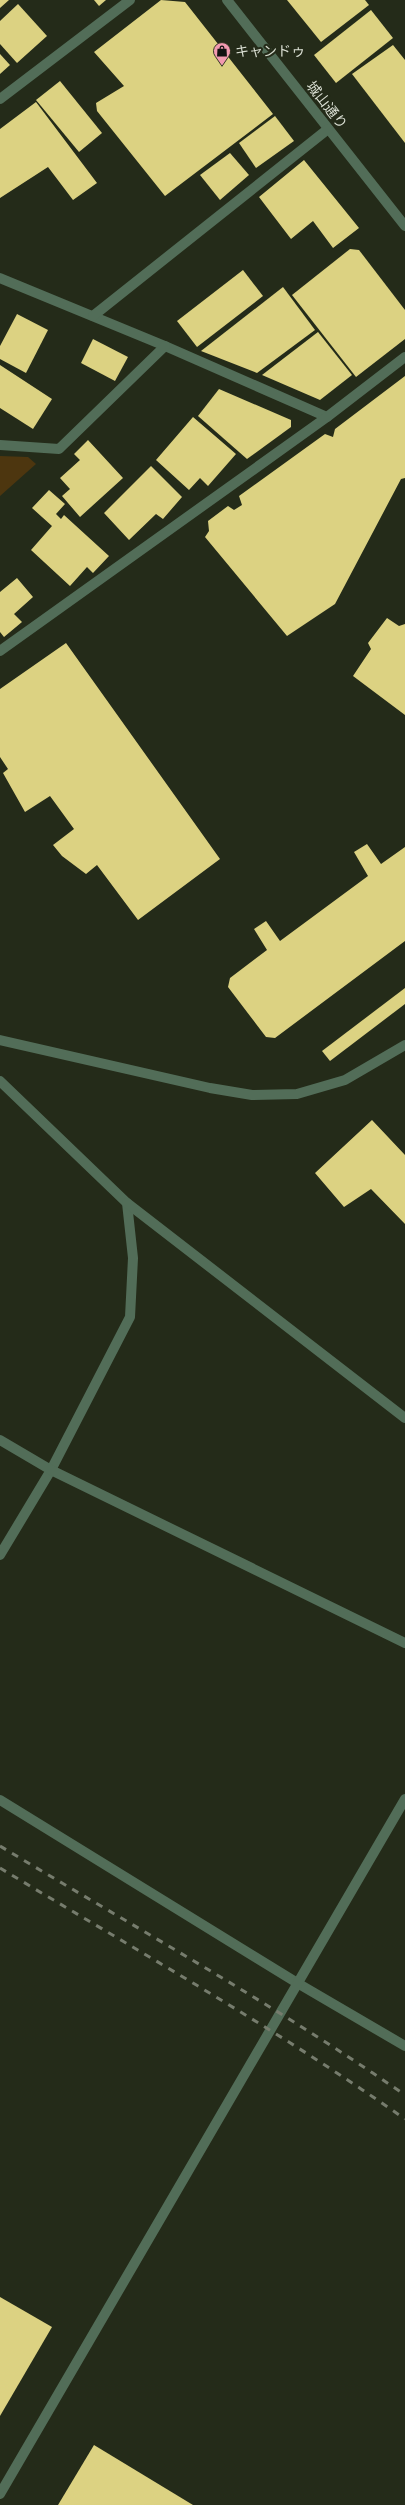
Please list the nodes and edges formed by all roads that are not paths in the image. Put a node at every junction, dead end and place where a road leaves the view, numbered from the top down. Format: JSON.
{"nodes":[{"id":1,"x":130,"y":0,"type":"edge"},
{"id":2,"x":227,"y":0,"type":"edge"},
{"id":3,"x":0,"y":99,"type":"edge"},
{"id":4,"x":328,"y":129,"type":"junction"},
{"id":5,"x":405,"y":226,"type":"edge"},
{"id":6,"x":0,"y":278,"type":"edge"},
{"id":7,"x":93,"y":316,"type":"junction"},
{"id":8,"x":165,"y":346,"type":"junction"},
{"id":9,"x":405,"y":357,"type":"edge"},
{"id":10,"x":327,"y":417,"type":"junction"},
{"id":11,"x":0,"y":445,"type":"edge"},
{"id":12,"x":0,"y":651,"type":"edge"},
{"id":13,"x":0,"y":1040,"type":"edge"},
{"id":14,"x":405,"y":1045,"type":"edge"},
{"id":15,"x":0,"y":1081,"type":"edge"},
{"id":16,"x":127,"y":1203,"type":"junction"},
{"id":17,"x":405,"y":1418,"type":"edge"},
{"id":18,"x":0,"y":1440,"type":"edge"},
{"id":19,"x":51,"y":1470,"type":"junction"},
{"id":20,"x":0,"y":1555,"type":"edge"},
{"id":21,"x":405,"y":1643,"type":"edge"},
{"id":22,"x":405,"y":1799,"type":"edge"},
{"id":23,"x":0,"y":1800,"type":"edge"},
{"id":24,"x":299,"y":1984,"type":"junction"},
{"id":25,"x":405,"y":2046,"type":"edge"},
{"id":26,"x":0,"y":2494,"type":"edge"}],
"edges":[{"from":1,"to":3,"type":"street"},
{"from":2,"to":4,"type":"street","name":"城山通り"},
{"from":4,"to":5,"type":"street","name":"城山通り"},
{"from":4,"to":7,"type":"street"},
{"from":6,"to":7,"type":"street"},
{"from":7,"to":8,"type":"street"},
{"from":8,"to":10,"type":"street"},
{"from":8,"to":11,"type":"street"},
{"from":9,"to":10,"type":"street"},
{"from":10,"to":12,"type":"street"},
{"from":13,"to":14,"type":"street"},
{"from":15,"to":16,"type":"street"},
{"from":16,"to":17,"type":"street"},
{"from":16,"to":19,"type":"street"},
{"from":18,"to":19,"type":"street"},
{"from":19,"to":20,"type":"street"},
{"from":19,"to":21,"type":"street"},
{"from":22,"to":24,"type":"street"},
{"from":23,"to":24,"type":"street"},
{"from":24,"to":25,"type":"street"},
{"from":24,"to":26,"type":"street"}]}
